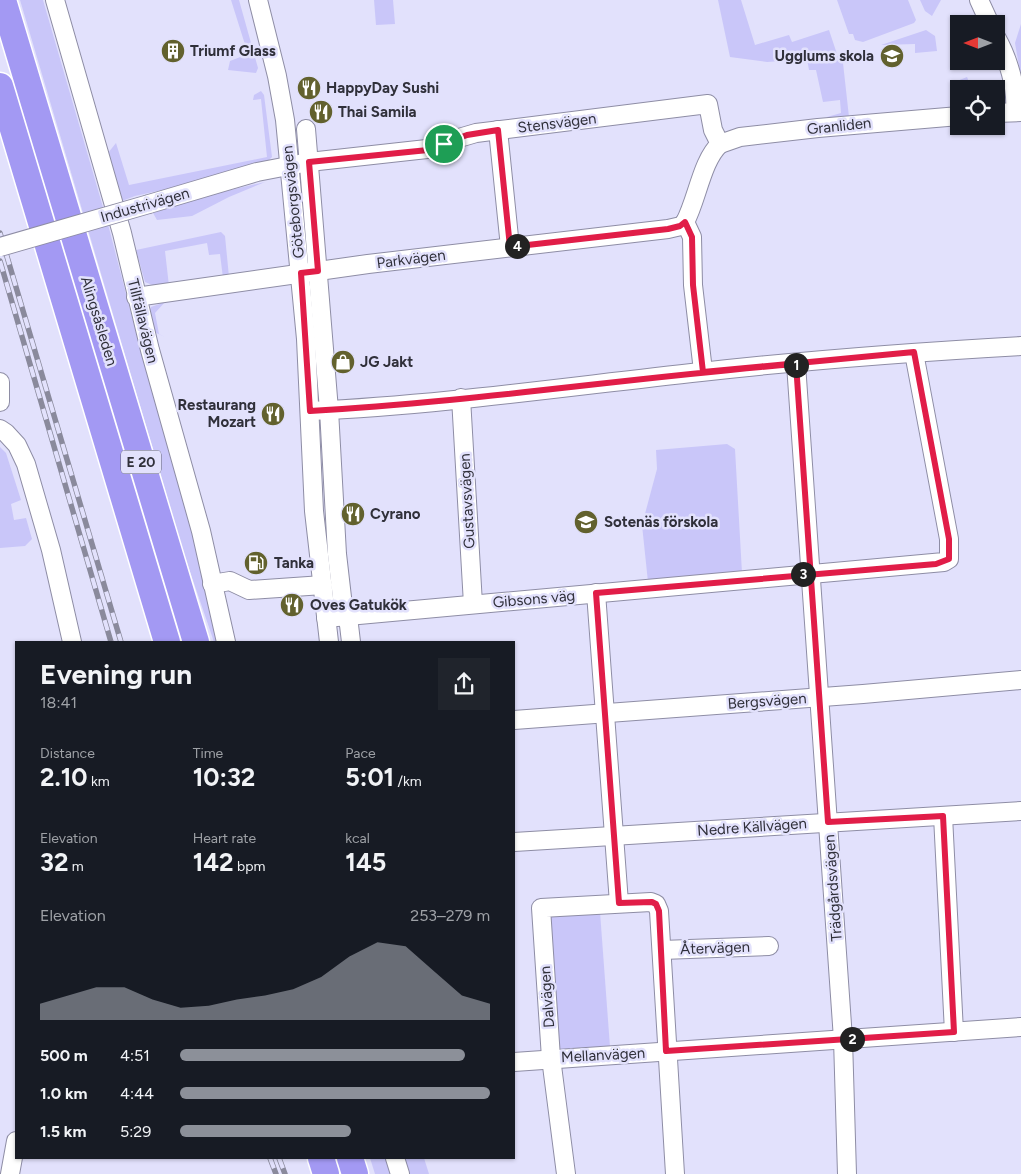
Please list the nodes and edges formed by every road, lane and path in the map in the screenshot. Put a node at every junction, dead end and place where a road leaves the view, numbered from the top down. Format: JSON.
{"nodes":[{"id":1,"x":3,"y":0,"type":"edge"},
{"id":2,"x":54,"y":0,"type":"edge"},
{"id":3,"x":258,"y":0,"type":"edge"},
{"id":4,"x":979,"y":0,"type":"edge"},
{"id":5,"x":986,"y":15,"type":"edge"},
{"id":6,"x":1005,"y":57,"type":"edge"},
{"id":7,"x":0,"y":86,"type":"edge"},
{"id":8,"x":1018,"y":112,"type":"edge"},
{"id":9,"x":1005,"y":113,"type":"edge"},
{"id":10,"x":950,"y":117,"type":"edge"},
{"id":11,"x":306,"y":129,"type":"dead end"},
{"id":12,"x":498,"y":130,"type":"junction"},
{"id":13,"x":720,"y":144,"type":"junction"},
{"id":14,"x":309,"y":162,"type":"junction"},
{"id":15,"x":290,"y":165,"type":"junction"},
{"id":16,"x":685,"y":222,"type":"junction"},
{"id":17,"x":510,"y":247,"type":"junction"},
{"id":18,"x":0,"y":248,"type":"edge"},
{"id":19,"x":309,"y":272,"type":"junction"},
{"id":20,"x":136,"y":297,"type":"junction"},
{"id":21,"x":1021,"y":346,"type":"edge"},
{"id":22,"x":914,"y":352,"type":"junction"},
{"id":23,"x":796,"y":364,"type":"junction"},
{"id":24,"x":703,"y":372,"type":"junction"},
{"id":25,"x":0,"y":382,"type":"edge"},
{"id":26,"x":461,"y":398,"type":"junction"},
{"id":27,"x":0,"y":402,"type":"edge"},
{"id":28,"x":329,"y":410,"type":"junction"},
{"id":29,"x":310,"y":411,"type":"junction"},
{"id":30,"x":0,"y":429,"type":"edge"},
{"id":31,"x":812,"y":573,"type":"junction"},
{"id":32,"x":212,"y":584,"type":"junction"},
{"id":33,"x":323,"y":585,"type":"junction"},
{"id":34,"x":596,"y":593,"type":"junction"},
{"id":35,"x":473,"y":604,"type":"junction"},
{"id":36,"x":346,"y":616,"type":"junction"},
{"id":37,"x":326,"y":618,"type":"junction"},
{"id":38,"x":72,"y":641,"type":"edge"},
{"id":39,"x":167,"y":641,"type":"edge"},
{"id":40,"x":196,"y":641,"type":"edge"},
{"id":41,"x":226,"y":641,"type":"edge"},
{"id":42,"x":329,"y":641,"type":"edge"},
{"id":43,"x":351,"y":641,"type":"edge"},
{"id":44,"x":1021,"y":680,"type":"edge"},
{"id":45,"x":820,"y":697,"type":"junction"},
{"id":46,"x":605,"y":713,"type":"junction"},
{"id":47,"x":515,"y":720,"type":"edge"},
{"id":48,"x":1021,"y":811,"type":"edge"},
{"id":49,"x":943,"y":816,"type":"junction"},
{"id":50,"x":828,"y":822,"type":"junction"},
{"id":51,"x":613,"y":836,"type":"junction"},
{"id":52,"x":515,"y":842,"type":"edge"},
{"id":53,"x":619,"y":903,"type":"junction"},
{"id":54,"x":768,"y":946,"type":"dead end"},
{"id":55,"x":662,"y":950,"type":"junction"},
{"id":56,"x":1021,"y":1027,"type":"edge"},
{"id":57,"x":954,"y":1032,"type":"junction"},
{"id":58,"x":843,"y":1039,"type":"junction"},
{"id":59,"x":666,"y":1051,"type":"junction"},
{"id":60,"x":551,"y":1058,"type":"junction"},
{"id":61,"x":515,"y":1062,"type":"edge"},
{"id":62,"x":15,"y":1146,"type":"edge"},
{"id":63,"x":321,"y":1159,"type":"edge"},
{"id":64,"x":350,"y":1159,"type":"edge"},
{"id":65,"x":395,"y":1159,"type":"edge"},
{"id":66,"x":10,"y":1174,"type":"edge"},
{"id":67,"x":326,"y":1174,"type":"edge"},
{"id":68,"x":355,"y":1174,"type":"edge"},
{"id":69,"x":400,"y":1174,"type":"edge"},
{"id":70,"x":566,"y":1174,"type":"edge"},
{"id":71,"x":675,"y":1174,"type":"edge"},
{"id":72,"x":847,"y":1174,"type":"edge"}],
"edges":[{"from":1,"to":40,"type":"highway","name":"Alingsåsleden","number":"E 20"},
{"from":2,"to":20,"type":"street","name":"Tillfällavägen"},
{"from":3,"to":15,"type":"street","name":"Göteborgsvägen"},
{"from":4,"to":5,"type":"street"},
{"from":6,"to":8,"type":"street"},
{"from":7,"to":39,"type":"highway","number":"E 20"},
{"from":8,"to":9,"type":"street"},
{"from":10,"to":13,"type":"street","name":"Granliden"},
{"from":11,"to":14,"type":"street","name":"Göteborgsvägen"},
{"from":12,"to":13,"type":"street","name":"Stensvägen"},
{"from":12,"to":14,"type":"street","name":"Stensvägen"},
{"from":12,"to":17,"type":"street"},
{"from":13,"to":16,"type":"street"},
{"from":14,"to":15,"type":"street","name":"Stensvägen"},
{"from":14,"to":19,"type":"street","name":"Göteborgsvägen"},
{"from":15,"to":18,"type":"street","name":"Industrivägen","bridge":true},
{"from":15,"to":19,"type":"street","name":"Göteborgsvägen"},
{"from":16,"to":17,"type":"street","name":"Parkvägen"},
{"from":16,"to":24,"type":"street"},
{"from":17,"to":19,"type":"street","name":"Parkvägen"},
{"from":19,"to":20,"type":"street","name":"Parkvägen"},
{"from":19,"to":28,"type":"street","name":"Göteborgsvägen"},
{"from":19,"to":29,"type":"street","name":"Göteborgsvägen"},
{"from":20,"to":32,"type":"street","name":"Tillfällavägen"},
{"from":21,"to":22,"type":"street"},
{"from":22,"to":23,"type":"street"},
{"from":22,"to":31,"type":"street","name":"Gibsons väg"},
{"from":23,"to":24,"type":"street"},
{"from":23,"to":31,"type":"street","name":"Trädgårdsvägen"},
{"from":24,"to":26,"type":"street"},
{"from":25,"to":27,"type":"street"},
{"from":26,"to":28,"type":"street"},
{"from":26,"to":35,"type":"street","name":"Gustavsvägen"},
{"from":28,"to":29,"type":"street"},
{"from":28,"to":36,"type":"street","name":"Göteborgsvägen"},
{"from":29,"to":33,"type":"street","name":"Göteborgsvägen"},
{"from":30,"to":38,"type":"street"},
{"from":31,"to":34,"type":"street","name":"Gibsons väg"},
{"from":31,"to":45,"type":"street","name":"Trädgårdsvägen"},
{"from":32,"to":33,"type":"street"},
{"from":32,"to":41,"type":"street","name":"Tillfällavägen"},
{"from":33,"to":37,"type":"street","name":"Göteborgsvägen"},
{"from":34,"to":35,"type":"street","name":"Gibsons väg"},
{"from":34,"to":46,"type":"street"},
{"from":35,"to":36,"type":"street","name":"Gibsons väg"},
{"from":36,"to":37,"type":"street","name":"Gibsons väg"},
{"from":36,"to":43,"type":"street","name":"Göteborgsvägen"},
{"from":37,"to":42,"type":"street","name":"Göteborgsvägen"},
{"from":44,"to":45,"type":"street","name":"Bergsvägen"},
{"from":45,"to":46,"type":"street","name":"Bergsvägen"},
{"from":45,"to":50,"type":"street","name":"Trädgårdsvägen"},
{"from":46,"to":47,"type":"street","name":"Bergsvägen"},
{"from":46,"to":51,"type":"street"},
{"from":48,"to":49,"type":"street","name":"Nedre Källvägen"},
{"from":49,"to":50,"type":"street","name":"Nedre Källvägen"},
{"from":49,"to":57,"type":"street"},
{"from":50,"to":51,"type":"street","name":"Nedre Källvägen"},
{"from":50,"to":58,"type":"street","name":"Trädgårdsvägen"},
{"from":51,"to":52,"type":"street","name":"Nedre Källvägen"},
{"from":51,"to":53,"type":"street"},
{"from":53,"to":55,"type":"street"},
{"from":53,"to":60,"type":"street","name":"Dalvägen"},
{"from":54,"to":55,"type":"street","name":"Återvägen"},
{"from":55,"to":59,"type":"street"},
{"from":56,"to":57,"type":"street","name":"Mellanvägen"},
{"from":57,"to":58,"type":"street","name":"Mellanvägen"},
{"from":58,"to":59,"type":"street","name":"Mellanvägen"},
{"from":58,"to":72,"type":"street","name":"Trädgårdsvägen"},
{"from":59,"to":60,"type":"street","name":"Mellanvägen"},
{"from":59,"to":71,"type":"street"},
{"from":60,"to":61,"type":"street","name":"Mellanvägen"},
{"from":60,"to":70,"type":"street","name":"Dalvägen"},
{"from":62,"to":66,"type":"street"},
{"from":63,"to":67,"type":"highway"},
{"from":64,"to":68,"type":"highway"},
{"from":65,"to":69,"type":"street"}]}
